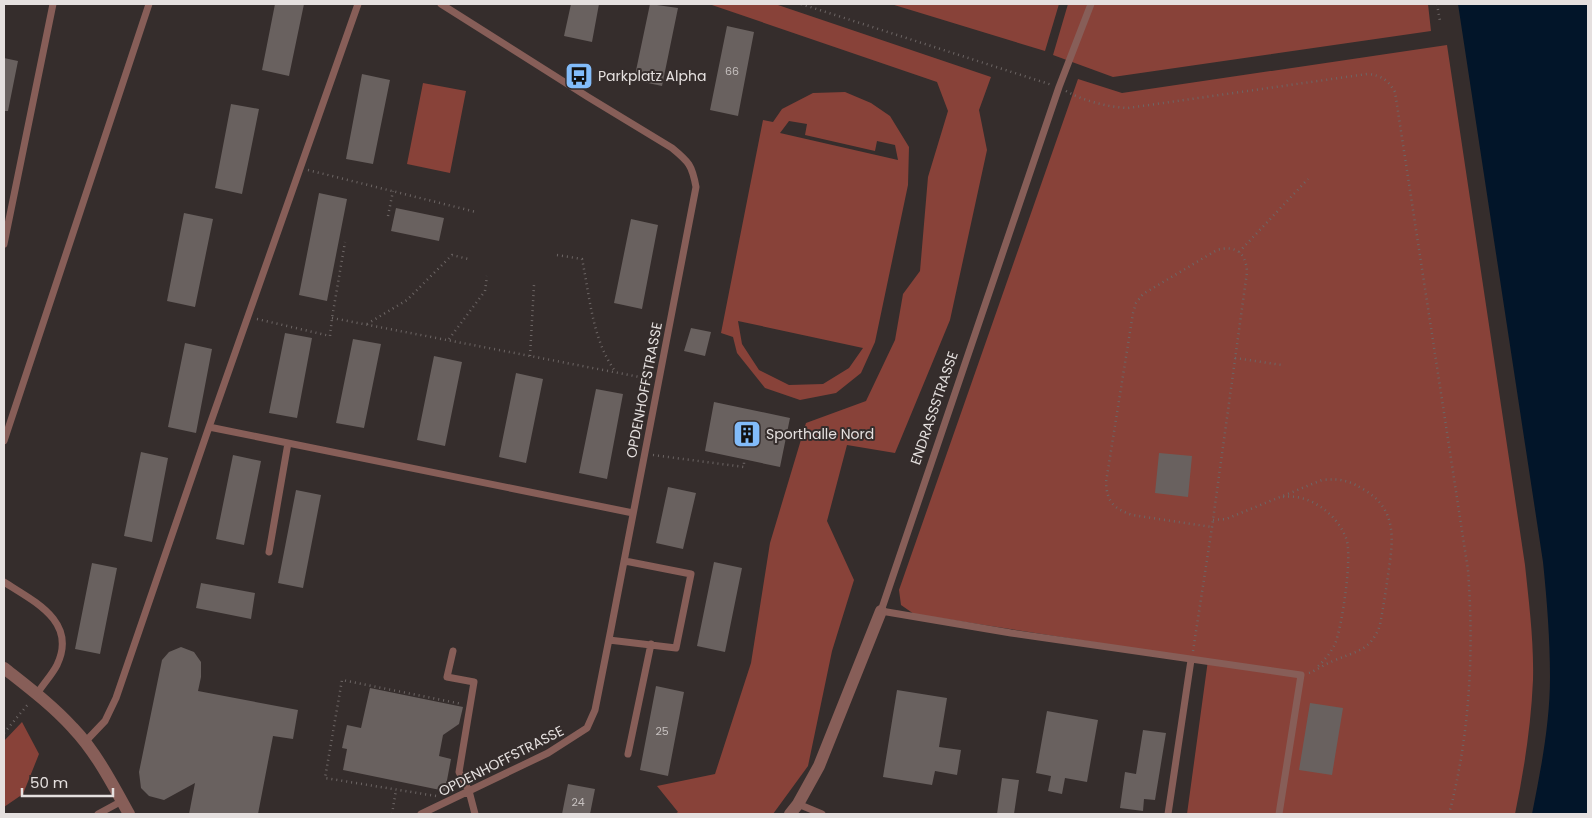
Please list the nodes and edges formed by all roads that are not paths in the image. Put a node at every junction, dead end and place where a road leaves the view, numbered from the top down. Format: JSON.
{"nodes":[{"id":1,"x":53,"y":4,"type":"edge"},
{"id":2,"x":149,"y":4,"type":"edge"},
{"id":3,"x":358,"y":4,"type":"edge"},
{"id":4,"x":441,"y":4,"type":"edge"},
{"id":5,"x":1091,"y":4,"type":"edge"},
{"id":6,"x":4,"y":244,"type":"edge"},
{"id":7,"x":209,"y":427,"type":"junction"},
{"id":8,"x":4,"y":441,"type":"edge"},
{"id":9,"x":288,"y":443,"type":"junction"},
{"id":10,"x":633,"y":513,"type":"junction"},
{"id":11,"x":268,"y":552,"type":"dead end"},
{"id":12,"x":625,"y":561,"type":"junction"},
{"id":13,"x":4,"y":582,"type":"edge"},
{"id":14,"x":881,"y":612,"type":"junction"},
{"id":15,"x":609,"y":640,"type":"junction"},
{"id":16,"x":651,"y":644,"type":"junction"},
{"id":17,"x":453,"y":651,"type":"dead end"},
{"id":18,"x":1191,"y":660,"type":"junction"},
{"id":19,"x":4,"y":668,"type":"edge"},
{"id":20,"x":37,"y":694,"type":"junction"},
{"id":21,"x":85,"y":742,"type":"junction"},
{"id":22,"x":628,"y":754,"type":"dead end"},
{"id":23,"x":469,"y":791,"type":"junction"},
{"id":24,"x":122,"y":801,"type":"junction"},
{"id":25,"x":798,"y":804,"type":"junction"},
{"id":26,"x":98,"y":814,"type":"edge"},
{"id":27,"x":129,"y":814,"type":"edge"},
{"id":28,"x":421,"y":814,"type":"edge"},
{"id":29,"x":475,"y":814,"type":"edge"},
{"id":30,"x":790,"y":814,"type":"edge"},
{"id":31,"x":822,"y":814,"type":"edge"},
{"id":32,"x":1168,"y":814,"type":"edge"},
{"id":33,"x":1279,"y":814,"type":"edge"}],
"edges":[{"from":1,"to":6,"type":"lane"},
{"from":2,"to":8,"type":"lane"},
{"from":3,"to":7,"type":"lane"},
{"from":4,"to":10,"type":"lane","name":"OPDENHOFFSTRASSE"},
{"from":5,"to":14,"type":"lane","name":"ENDRASSSTRASSE"},
{"from":7,"to":9,"type":"lane"},
{"from":7,"to":21,"type":"lane"},
{"from":9,"to":10,"type":"lane"},
{"from":9,"to":11,"type":"lane"},
{"from":10,"to":12,"type":"lane","name":"OPDENHOFFSTRASSE"},
{"from":12,"to":15,"type":"lane","name":"OPDENHOFFSTRASSE"},
{"from":12,"to":16,"type":"lane"},
{"from":13,"to":20,"type":"lane"},
{"from":14,"to":18,"type":"lane"},
{"from":14,"to":25,"type":"street","name":"ENDRASSSTRASSE"},
{"from":15,"to":16,"type":"lane"},
{"from":15,"to":23,"type":"lane","name":"OPDENHOFFSTRASSE"},
{"from":16,"to":22,"type":"lane"},
{"from":17,"to":23,"type":"lane"},
{"from":18,"to":32,"type":"lane"},
{"from":18,"to":33,"type":"lane"},
{"from":19,"to":20,"type":"street"},
{"from":20,"to":21,"type":"street"},
{"from":21,"to":24,"type":"street"},
{"from":23,"to":28,"type":"lane","name":"OPDENHOFFSTRASSE"},
{"from":23,"to":29,"type":"lane"},
{"from":24,"to":26,"type":"lane"},
{"from":24,"to":27,"type":"street"},
{"from":25,"to":30,"type":"street","name":"ENDRASSSTRASSE"},
{"from":25,"to":31,"type":"lane"}]}
